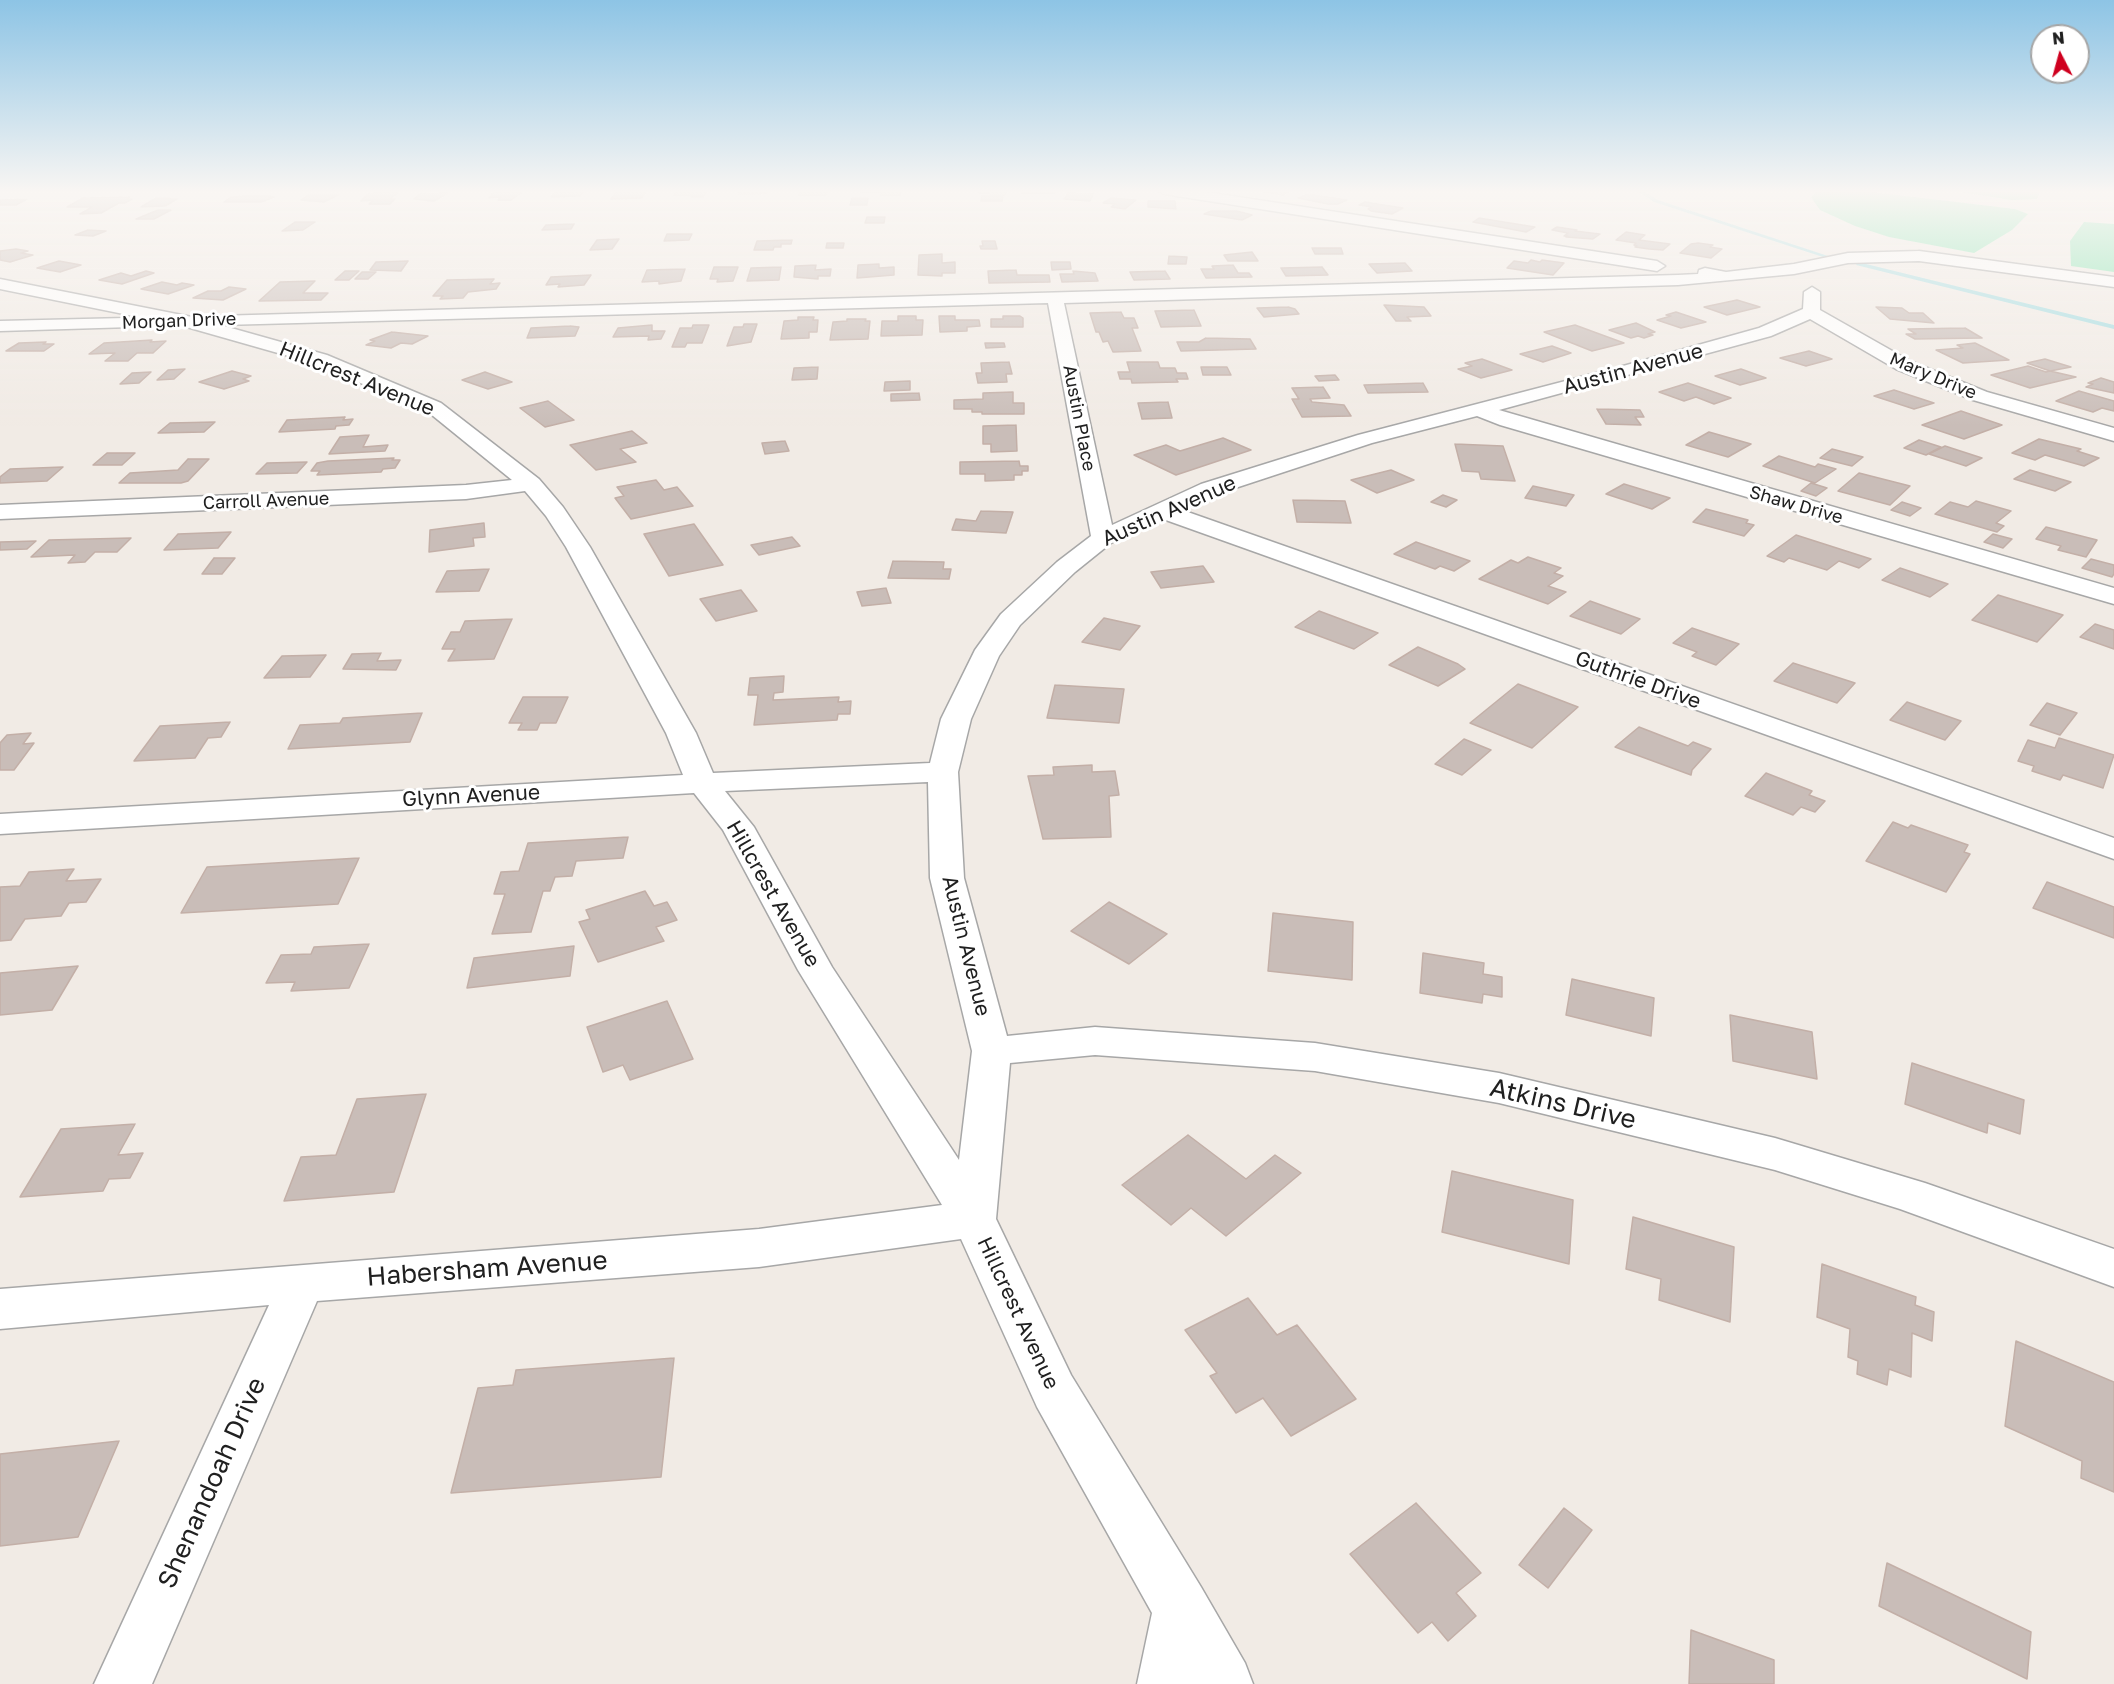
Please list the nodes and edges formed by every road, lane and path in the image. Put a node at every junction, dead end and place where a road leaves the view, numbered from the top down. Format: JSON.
{"nodes":[{"id":1,"x":1672,"y":269,"type":"edge"},
{"id":2,"x":1790,"y":269,"type":"edge"},
{"id":3,"x":1795,"y":269,"type":"edge"},
{"id":4,"x":2013,"y":269,"type":"edge"},
{"id":5,"x":1726,"y":277,"type":"junction"},
{"id":6,"x":2114,"y":282,"type":"edge"},
{"id":7,"x":0,"y":284,"type":"edge"},
{"id":8,"x":1055,"y":298,"type":"junction"},
{"id":9,"x":1811,"y":312,"type":"junction"},
{"id":10,"x":186,"y":321,"type":"junction"},
{"id":11,"x":0,"y":326,"type":"edge"},
{"id":12,"x":1480,"y":410,"type":"junction"},
{"id":13,"x":2114,"y":435,"type":"edge"},
{"id":14,"x":531,"y":484,"type":"junction"},
{"id":15,"x":1162,"y":511,"type":"junction"},
{"id":16,"x":0,"y":512,"type":"edge"},
{"id":17,"x":1103,"y":538,"type":"junction"},
{"id":18,"x":2114,"y":596,"type":"edge"},
{"id":19,"x":943,"y":772,"type":"junction"},
{"id":20,"x":702,"y":783,"type":"junction"},
{"id":21,"x":0,"y":824,"type":"edge"},
{"id":22,"x":2114,"y":849,"type":"edge"},
{"id":23,"x":992,"y":1051,"type":"junction"},
{"id":24,"x":974,"y":1219,"type":"junction"},
{"id":25,"x":2114,"y":1268,"type":"edge"},
{"id":26,"x":302,"y":1283,"type":"junction"},
{"id":27,"x":0,"y":1309,"type":"edge"},
{"id":28,"x":1180,"y":1607,"type":"junction"},
{"id":29,"x":123,"y":1684,"type":"edge"},
{"id":30,"x":1166,"y":1684,"type":"edge"},
{"id":31,"x":1224,"y":1684,"type":"edge"}],
"edges":[{"from":1,"to":5,"type":"street"},
{"from":2,"to":5,"type":"street"},
{"from":3,"to":9,"type":"street"},
{"from":4,"to":6,"type":"street"},
{"from":5,"to":8,"type":"street","name":"Morgan Drive"},
{"from":7,"to":10,"type":"street","name":"Hillcrest Avenue"},
{"from":8,"to":10,"type":"street","name":"Morgan Drive"},
{"from":8,"to":17,"type":"street","name":"Austin Place"},
{"from":9,"to":12,"type":"street","name":"Austin Avenue"},
{"from":9,"to":13,"type":"street","name":"Mary Drive"},
{"from":10,"to":11,"type":"street","name":"Morgan Drive"},
{"from":10,"to":14,"type":"street","name":"Hillcrest Avenue"},
{"from":12,"to":15,"type":"street","name":"Austin Avenue"},
{"from":12,"to":18,"type":"street","name":"Shaw Drive"},
{"from":14,"to":16,"type":"street","name":"Carroll Avenue"},
{"from":14,"to":20,"type":"street","name":"Hillcrest Avenue"},
{"from":15,"to":17,"type":"street","name":"Austin Avenue"},
{"from":15,"to":22,"type":"street","name":"Guthrie Drive"},
{"from":17,"to":19,"type":"street","name":"Austin Avenue"},
{"from":19,"to":20,"type":"street","name":"Glynn Avenue"},
{"from":19,"to":23,"type":"street","name":"Austin Avenue"},
{"from":20,"to":21,"type":"street","name":"Glynn Avenue"},
{"from":20,"to":24,"type":"street","name":"Hillcrest Avenue"},
{"from":23,"to":24,"type":"street","name":"Austin Avenue"},
{"from":23,"to":25,"type":"street","name":"Atkins Drive"},
{"from":24,"to":26,"type":"street","name":"Habersham Avenue"},
{"from":24,"to":28,"type":"street","name":"Hillcrest Avenue"},
{"from":26,"to":27,"type":"street","name":"Habersham Avenue"},
{"from":26,"to":29,"type":"street","name":"Shenandoah Drive"},
{"from":28,"to":30,"type":"street"},
{"from":28,"to":31,"type":"street","name":"Hillcrest Avenue"}]}
